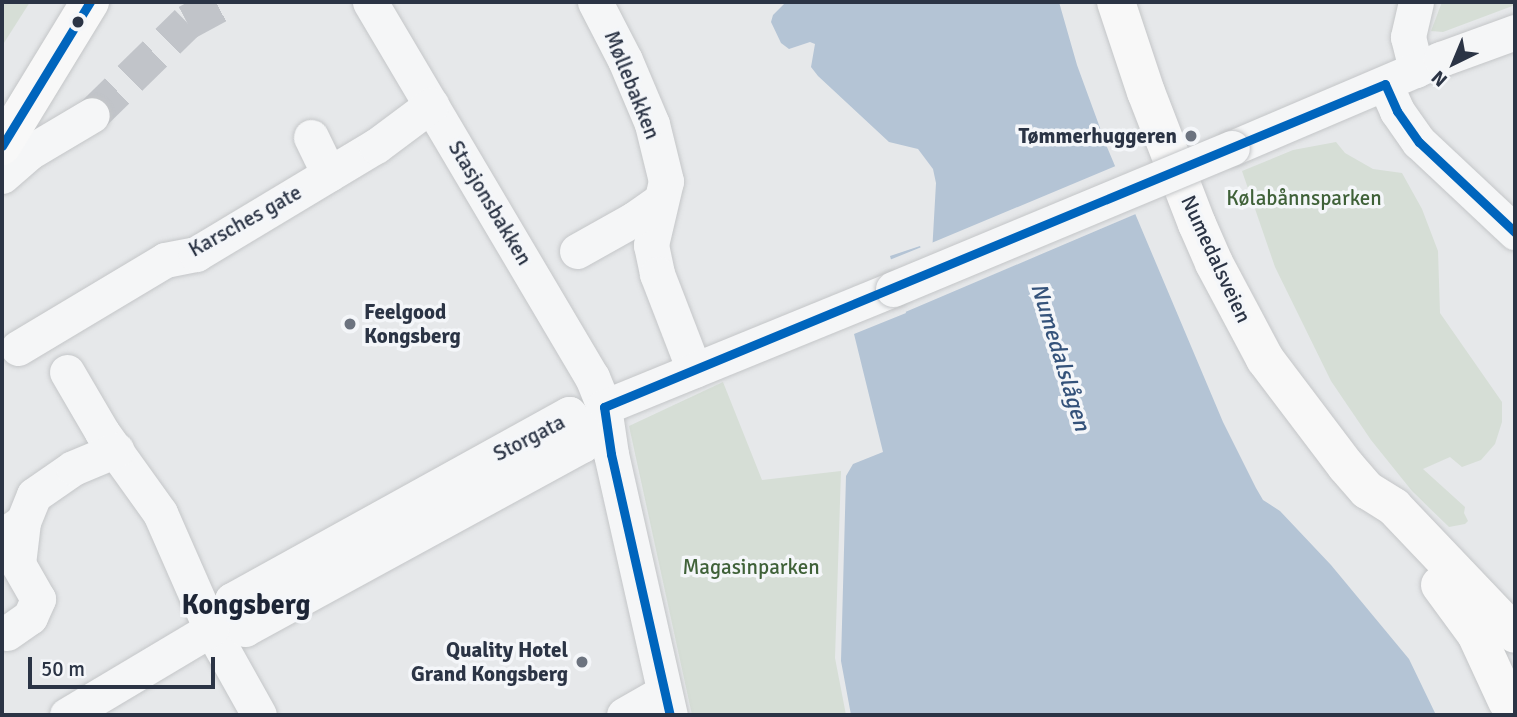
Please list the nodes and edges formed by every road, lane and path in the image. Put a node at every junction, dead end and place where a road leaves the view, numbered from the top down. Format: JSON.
{"nodes":[{"id":1,"x":90,"y":2,"type":"edge"},
{"id":2,"x":370,"y":2,"type":"edge"},
{"id":3,"x":596,"y":2,"type":"edge"},
{"id":4,"x":1116,"y":2,"type":"edge"},
{"id":5,"x":1416,"y":2,"type":"edge"},
{"id":6,"x":1515,"y":32,"type":"edge"},
{"id":7,"x":1416,"y":69,"type":"junction"},
{"id":8,"x":1385,"y":83,"type":"junction"},
{"id":9,"x":431,"y":105,"type":"junction"},
{"id":10,"x":92,"y":115,"type":"tunnel mouth"},
{"id":11,"x":2,"y":146,"type":"edge"},
{"id":12,"x":2,"y":176,"type":"edge"},
{"id":13,"x":661,"y":200,"type":"junction"},
{"id":14,"x":1515,"y":232,"type":"edge"},
{"id":15,"x":577,"y":251,"type":"dead end"},
{"id":16,"x":18,"y":348,"type":"dead end"},
{"id":17,"x":694,"y":370,"type":"junction"},
{"id":18,"x":67,"y":372,"type":"dead end"},
{"id":19,"x":604,"y":407,"type":"junction"},
{"id":20,"x":109,"y":441,"type":"junction"},
{"id":21,"x":1367,"y":490,"type":"junction"},
{"id":22,"x":12,"y":529,"type":"edge"},
{"id":23,"x":221,"y":624,"type":"junction"},
{"id":24,"x":7,"y":632,"type":"dead end"},
{"id":25,"x":1515,"y":634,"type":"edge"},
{"id":26,"x":1510,"y":699,"type":"edge"},
{"id":27,"x":667,"y":704,"type":"edge"},
{"id":28,"x":67,"y":715,"type":"edge"},
{"id":29,"x":259,"y":715,"type":"edge"},
{"id":30,"x":624,"y":715,"type":"edge"}],
"edges":[{"from":1,"to":11,"type":"main road"},
{"from":2,"to":9,"type":"street","name":"Stasjonsbakken"},
{"from":3,"to":13,"type":"street","name":"Møllebakken"},
{"from":4,"to":21,"type":"main road","name":"Numedalsveien"},
{"from":5,"to":7,"type":"street"},
{"from":6,"to":7,"type":"street"},
{"from":7,"to":8,"type":"street"},
{"from":8,"to":14,"type":"street"},
{"from":8,"to":17,"type":"street","bridge":true},
{"from":9,"to":16,"type":"street","name":"Karsches gate"},
{"from":9,"to":19,"type":"street","name":"Stasjonsbakken"},
{"from":10,"to":12,"type":"street"},
{"from":13,"to":15,"type":"street"},
{"from":13,"to":17,"type":"street","name":"Møllebakken"},
{"from":17,"to":19,"type":"street"},
{"from":18,"to":20,"type":"street"},
{"from":19,"to":27,"type":"street","name":"Stasjonsbakken"},
{"from":20,"to":22,"type":"street"},
{"from":20,"to":23,"type":"street"},
{"from":21,"to":25,"type":"main road","name":"Numedalsveien"},
{"from":21,"to":26,"type":"main road","name":"Numedalsveien"},
{"from":22,"to":24,"type":"street"},
{"from":23,"to":23,"type":"street","name":"Storgata"},
{"from":23,"to":28,"type":"street","name":"Storgata"},
{"from":23,"to":29,"type":"street"},
{"from":27,"to":30,"type":"street"}]}
